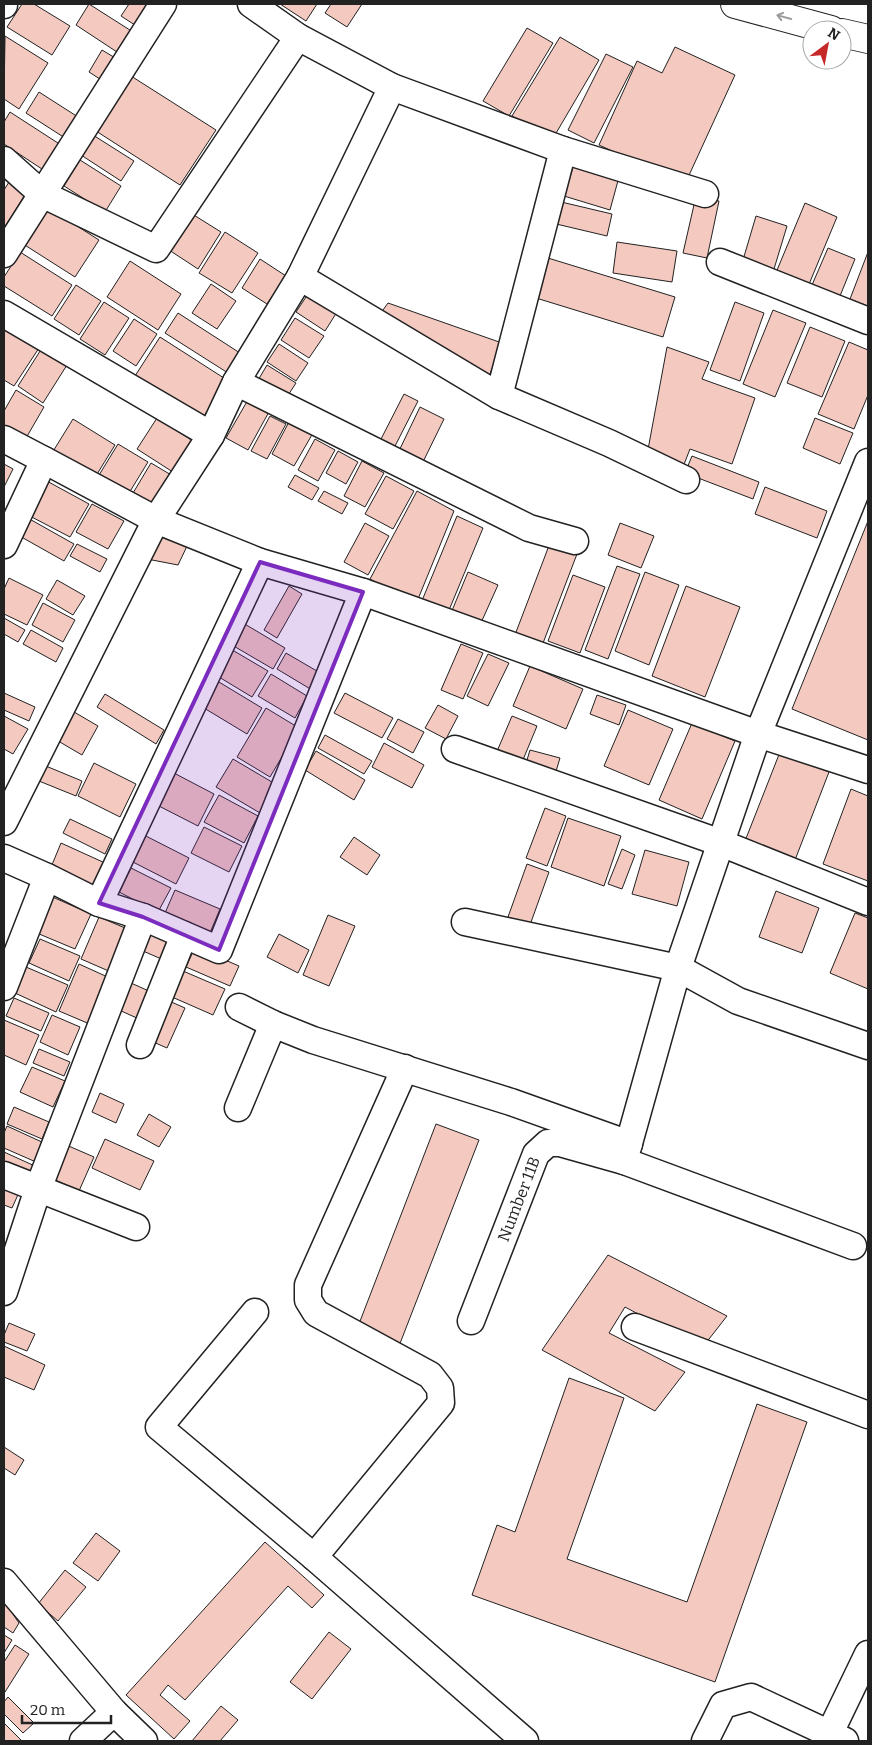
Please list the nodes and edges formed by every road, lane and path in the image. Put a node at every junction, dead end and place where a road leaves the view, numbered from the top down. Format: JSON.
{"nodes":[{"id":1,"x":163,"y":4,"type":"edge"},
{"id":2,"x":251,"y":4,"type":"edge"},
{"id":3,"x":735,"y":4,"type":"edge"},
{"id":4,"x":802,"y":22,"type":"edge"},
{"id":5,"x":852,"y":35,"type":"edge"},
{"id":6,"x":298,"y":37,"type":"junction"},
{"id":7,"x":868,"y":39,"type":"edge"},
{"id":8,"x":392,"y":86,"type":"junction"},
{"id":9,"x":562,"y":150,"type":"junction"},
{"id":10,"x":4,"y":160,"type":"edge"},
{"id":11,"x":42,"y":194,"type":"junction"},
{"id":12,"x":705,"y":194,"type":"dead end"},
{"id":13,"x":4,"y":254,"type":"edge"},
{"id":14,"x":720,"y":262,"type":"dead end"},
{"id":15,"x":300,"y":277,"type":"junction"},
{"id":16,"x":4,"y":314,"type":"edge"},
{"id":17,"x":868,"y":321,"type":"edge"},
{"id":18,"x":236,"y":382,"type":"junction"},
{"id":19,"x":499,"y":396,"type":"junction"},
{"id":20,"x":211,"y":435,"type":"junction"},
{"id":21,"x":4,"y":439,"type":"edge"},
{"id":22,"x":44,"y":460,"type":"junction"},
{"id":23,"x":868,"y":462,"type":"edge"},
{"id":24,"x":686,"y":480,"type":"dead end"},
{"id":25,"x":156,"y":520,"type":"junction"},
{"id":26,"x":575,"y":541,"type":"dead end"},
{"id":27,"x":4,"y":545,"type":"edge"},
{"id":28,"x":260,"y":562,"type":"junction"},
{"id":29,"x":363,"y":592,"type":"junction"},
{"id":30,"x":758,"y":734,"type":"junction"},
{"id":31,"x":455,"y":749,"type":"dead end"},
{"id":32,"x":868,"y":770,"type":"edge"},
{"id":33,"x":4,"y":822,"type":"edge"},
{"id":34,"x":721,"y":844,"type":"junction"},
{"id":35,"x":4,"y":858,"type":"edge"},
{"id":36,"x":47,"y":877,"type":"junction"},
{"id":37,"x":868,"y":902,"type":"edge"},
{"id":38,"x":99,"y":903,"type":"junction"},
{"id":39,"x":143,"y":917,"type":"junction"},
{"id":40,"x":465,"y":922,"type":"dead end"},
{"id":41,"x":184,"y":935,"type":"junction"},
{"id":42,"x":678,"y":968,"type":"junction"},
{"id":43,"x":4,"y":987,"type":"edge"},
{"id":44,"x":239,"y":1007,"type":"dead end"},
{"id":45,"x":273,"y":1024,"type":"junction"},
{"id":46,"x":140,"y":1045,"type":"dead end"},
{"id":47,"x":868,"y":1046,"type":"edge"},
{"id":48,"x":405,"y":1068,"type":"junction"},
{"id":49,"x":238,"y":1108,"type":"dead end"},
{"id":50,"x":626,"y":1152,"type":"junction"},
{"id":51,"x":4,"y":1175,"type":"edge"},
{"id":52,"x":38,"y":1189,"type":"junction"},
{"id":53,"x":136,"y":1227,"type":"dead end"},
{"id":54,"x":853,"y":1246,"type":"dead end"},
{"id":55,"x":4,"y":1292,"type":"edge"},
{"id":56,"x":255,"y":1312,"type":"dead end"},
{"id":57,"x":471,"y":1321,"type":"dead end"},
{"id":58,"x":635,"y":1327,"type":"dead end"},
{"id":59,"x":868,"y":1415,"type":"edge"},
{"id":60,"x":314,"y":1557,"type":"junction"},
{"id":61,"x":4,"y":1582,"type":"edge"},
{"id":62,"x":868,"y":1654,"type":"edge"},
{"id":63,"x":114,"y":1712,"type":"junction"},
{"id":64,"x":514,"y":1738,"type":"edge"},
{"id":65,"x":834,"y":1739,"type":"edge"},
{"id":66,"x":83,"y":1741,"type":"edge"},
{"id":67,"x":144,"y":1741,"type":"edge"},
{"id":68,"x":704,"y":1741,"type":"edge"}],
"edges":[{"from":1,"to":11,"type":"street"},
{"from":2,"to":6,"type":"street"},
{"from":4,"to":3,"type":"highway","one_way":true},
{"from":5,"to":7,"type":"highway"},
{"from":6,"to":8,"type":"street"},
{"from":6,"to":11,"type":"street"},
{"from":8,"to":9,"type":"street"},
{"from":8,"to":15,"type":"street"},
{"from":9,"to":12,"type":"street"},
{"from":9,"to":19,"type":"street"},
{"from":10,"to":11,"type":"street"},
{"from":11,"to":13,"type":"street"},
{"from":14,"to":17,"type":"street"},
{"from":15,"to":18,"type":"street"},
{"from":15,"to":19,"type":"street"},
{"from":16,"to":20,"type":"street"},
{"from":18,"to":20,"type":"street"},
{"from":18,"to":26,"type":"street"},
{"from":19,"to":24,"type":"street"},
{"from":20,"to":25,"type":"street"},
{"from":21,"to":22,"type":"street"},
{"from":22,"to":25,"type":"street"},
{"from":22,"to":27,"type":"street"},
{"from":23,"to":30,"type":"street"},
{"from":25,"to":28,"type":"street"},
{"from":25,"to":33,"type":"street"},
{"from":28,"to":29,"type":"street"},
{"from":28,"to":38,"type":"street"},
{"from":29,"to":30,"type":"street"},
{"from":29,"to":41,"type":"street"},
{"from":30,"to":32,"type":"street"},
{"from":30,"to":34,"type":"street"},
{"from":31,"to":34,"type":"street"},
{"from":34,"to":37,"type":"street"},
{"from":34,"to":42,"type":"street"},
{"from":35,"to":36,"type":"street"},
{"from":36,"to":38,"type":"street"},
{"from":36,"to":43,"type":"street"},
{"from":38,"to":39,"type":"street"},
{"from":39,"to":41,"type":"street"},
{"from":39,"to":52,"type":"street"},
{"from":40,"to":42,"type":"street"},
{"from":41,"to":46,"type":"street"},
{"from":42,"to":47,"type":"street"},
{"from":42,"to":50,"type":"street"},
{"from":44,"to":45,"type":"street"},
{"from":45,"to":48,"type":"street"},
{"from":45,"to":49,"type":"street"},
{"from":48,"to":50,"type":"street"},
{"from":48,"to":60,"type":"street"},
{"from":50,"to":54,"type":"street"},
{"from":50,"to":57,"type":"street","name":"Number 11B"},
{"from":51,"to":52,"type":"street"},
{"from":52,"to":53,"type":"street"},
{"from":52,"to":55,"type":"street"},
{"from":56,"to":60,"type":"street"},
{"from":58,"to":59,"type":"street"},
{"from":60,"to":64,"type":"street"},
{"from":61,"to":63,"type":"street"},
{"from":62,"to":65,"type":"street"},
{"from":63,"to":66,"type":"street"},
{"from":63,"to":67,"type":"street"},
{"from":65,"to":68,"type":"street"}]}
